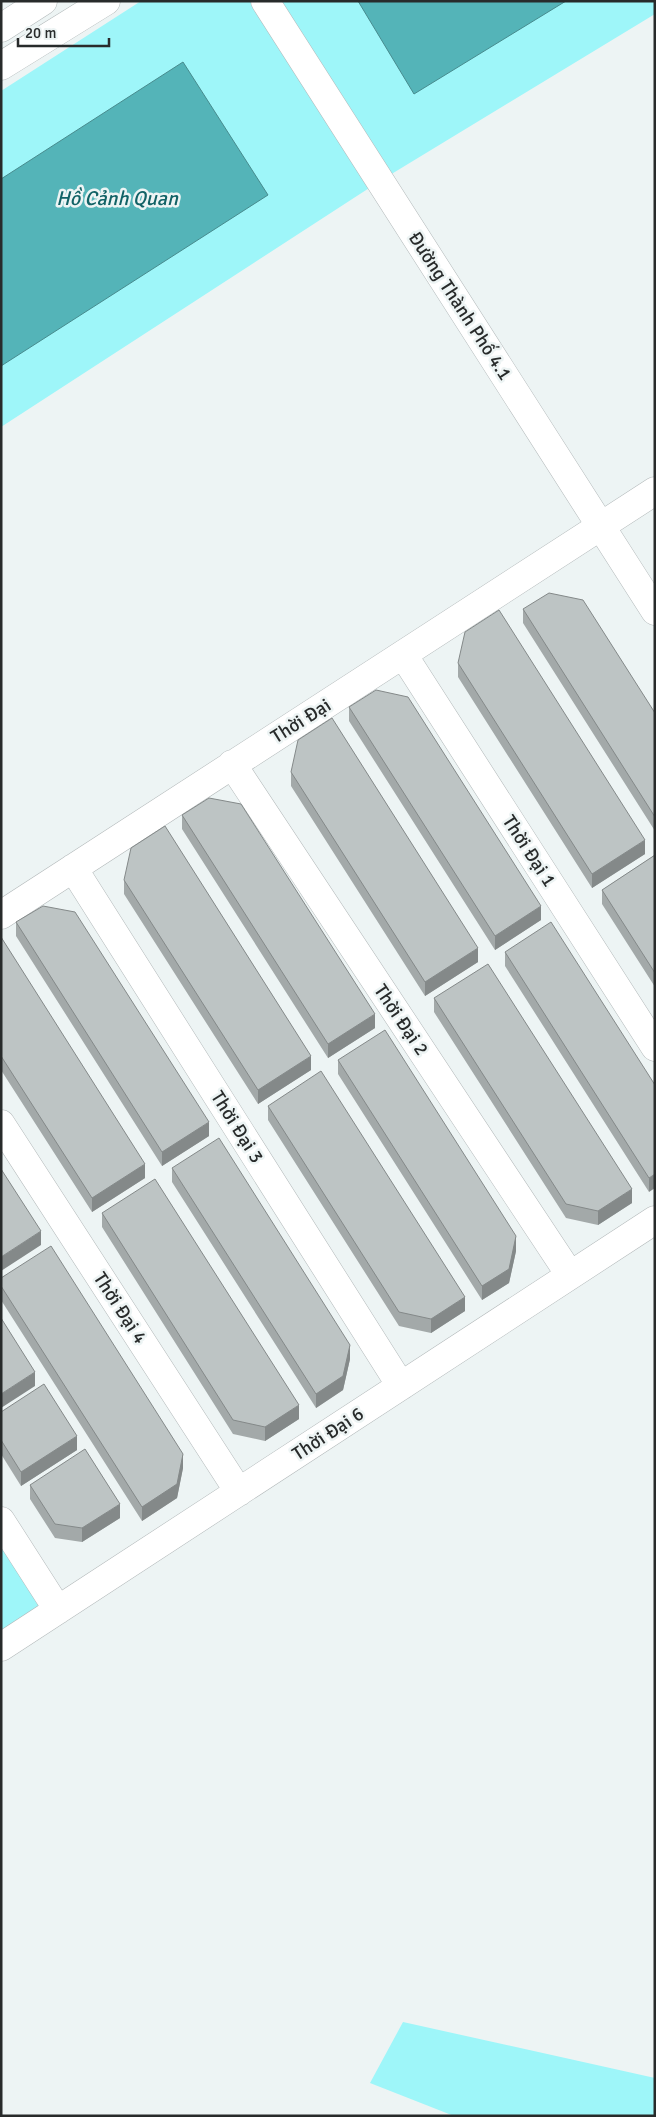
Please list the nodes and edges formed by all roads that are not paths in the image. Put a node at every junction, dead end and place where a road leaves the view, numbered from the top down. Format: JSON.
{"nodes":[{"id":1,"x":43,"y":1,"type":"edge"},
{"id":2,"x":106,"y":1,"type":"edge"},
{"id":3,"x":265,"y":1,"type":"edge"},
{"id":4,"x":1,"y":28,"type":"edge"},
{"id":5,"x":1,"y":66,"type":"edge"},
{"id":6,"x":655,"y":491,"type":"edge"},
{"id":7,"x":602,"y":528,"type":"junction"},
{"id":8,"x":655,"y":611,"type":"edge"},
{"id":9,"x":404,"y":656,"type":"junction"},
{"id":10,"x":232,"y":764,"type":"junction"},
{"id":11,"x":73,"y":868,"type":"junction"},
{"id":12,"x":1,"y":915,"type":"edge"},
{"id":13,"x":655,"y":1047,"type":"edge"},
{"id":14,"x":1,"y":1124,"type":"edge"},
{"id":15,"x":655,"y":1220,"type":"edge"},
{"id":16,"x":570,"y":1275,"type":"junction"},
{"id":17,"x":401,"y":1386,"type":"junction"},
{"id":18,"x":239,"y":1492,"type":"junction"},
{"id":19,"x":1,"y":1521,"type":"edge"},
{"id":20,"x":58,"y":1610,"type":"junction"},
{"id":21,"x":1,"y":1647,"type":"edge"}],
"edges":[{"from":1,"to":4,"type":"main road"},
{"from":2,"to":5,"type":"main road"},
{"from":3,"to":7,"type":"main road","name":"Đường Thành Phố 4.1"},
{"from":6,"to":7,"type":"main road","name":"Thời Đại"},
{"from":7,"to":8,"type":"main road","name":"Đường Thành Phố 4.1"},
{"from":7,"to":9,"type":"main road","name":"Thời Đại"},
{"from":9,"to":10,"type":"main road","name":"Thời Đại"},
{"from":9,"to":13,"type":"main road","name":"Thời Đại 1"},
{"from":10,"to":11,"type":"main road","name":"Thời Đại"},
{"from":10,"to":16,"type":"main road","name":"Thời Đại 2"},
{"from":11,"to":12,"type":"main road","name":"Thời Đại"},
{"from":11,"to":17,"type":"main road","name":"Thời Đại 3"},
{"from":14,"to":18,"type":"main road","name":"Thời Đại 4"},
{"from":15,"to":16,"type":"main road","name":"Thời Đại 6"},
{"from":16,"to":17,"type":"main road","name":"Thời Đại 6"},
{"from":17,"to":18,"type":"main road","name":"Thời Đại 6"},
{"from":18,"to":20,"type":"main road","name":"Thời Đại 6"},
{"from":19,"to":20,"type":"main road"},
{"from":20,"to":21,"type":"main road","name":"Thời Đại 6"}]}
